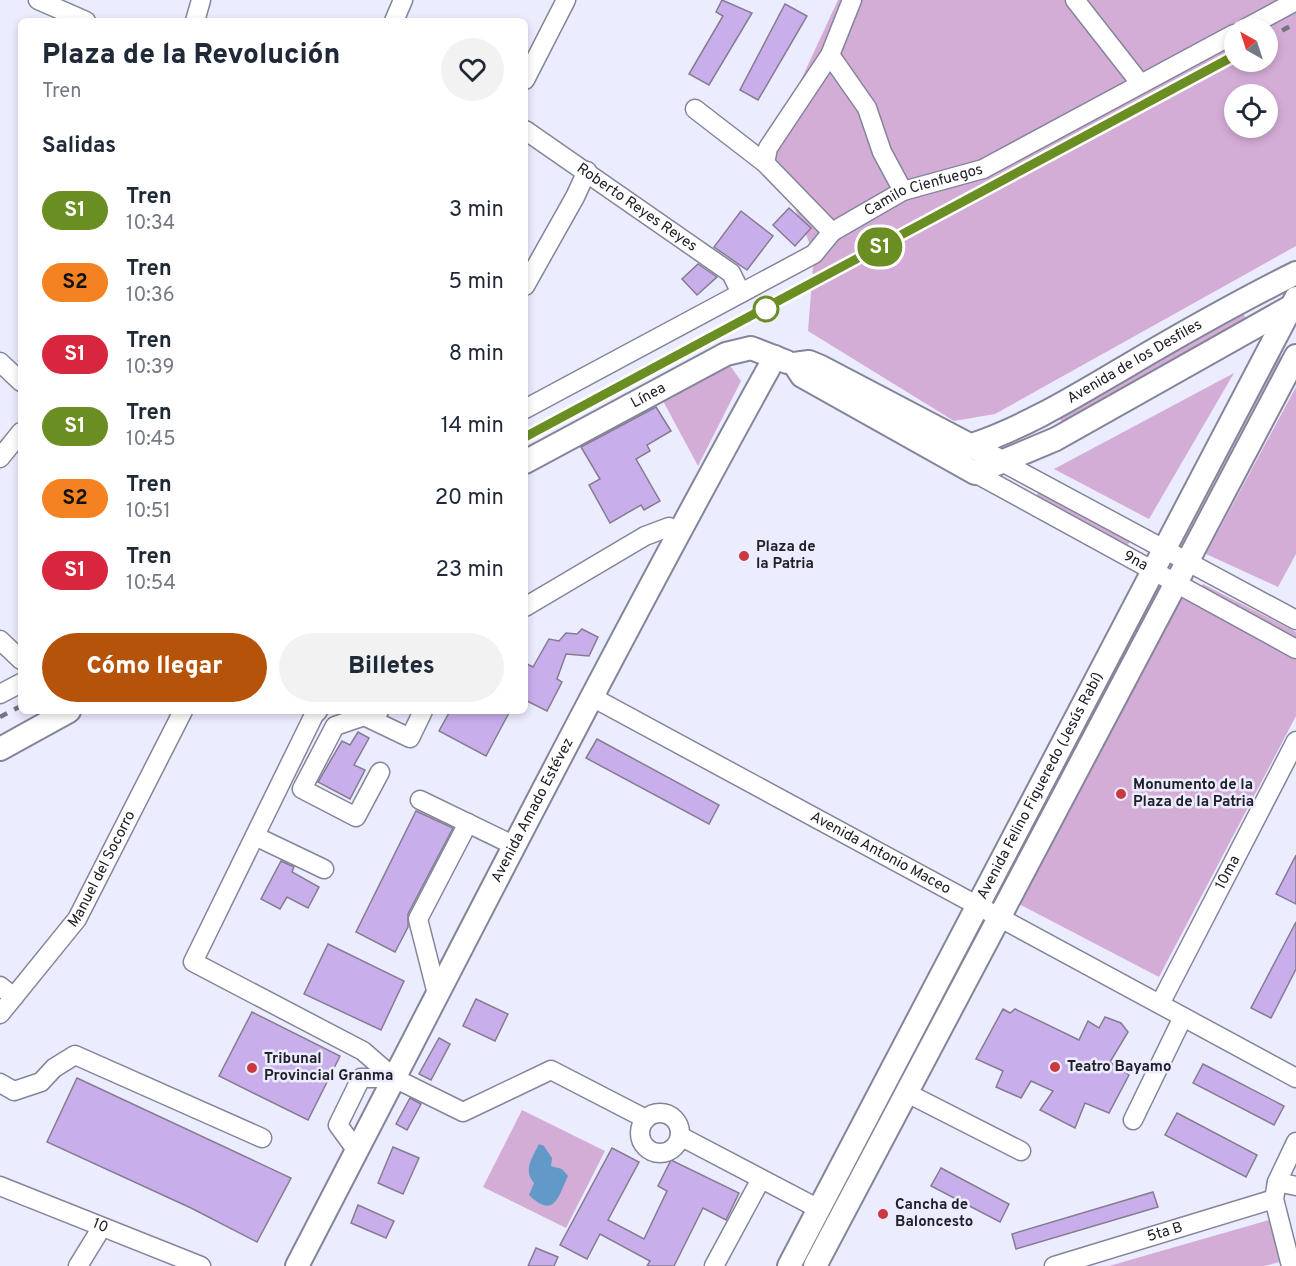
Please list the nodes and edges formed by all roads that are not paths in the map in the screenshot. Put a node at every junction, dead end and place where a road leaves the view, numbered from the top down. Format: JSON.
{"nodes":[{"id":1,"x":38,"y":0,"type":"edge"},
{"id":2,"x":201,"y":0,"type":"edge"},
{"id":3,"x":404,"y":0,"type":"edge"},
{"id":4,"x":567,"y":0,"type":"edge"},
{"id":5,"x":852,"y":0,"type":"edge"},
{"id":6,"x":1075,"y":0,"type":"edge"},
{"id":7,"x":1296,"y":1,"type":"edge"},
{"id":8,"x":79,"y":18,"type":"edge"},
{"id":9,"x":196,"y":18,"type":"edge"},
{"id":10,"x":395,"y":18,"type":"edge"},
{"id":11,"x":1265,"y":18,"type":"edge"},
{"id":12,"x":1224,"y":39,"type":"edge"},
{"id":13,"x":830,"y":55,"type":"junction"},
{"id":14,"x":528,"y":74,"type":"edge"},
{"id":15,"x":1140,"y":83,"type":"junction"},
{"id":16,"x":695,"y":109,"type":"dead end"},
{"id":17,"x":528,"y":132,"type":"edge"},
{"id":18,"x":765,"y":163,"type":"junction"},
{"id":19,"x":587,"y":171,"type":"junction"},
{"id":20,"x":903,"y":191,"type":"junction"},
{"id":21,"x":832,"y":232,"type":"junction"},
{"id":22,"x":1296,"y":273,"type":"edge"},
{"id":23,"x":528,"y":280,"type":"edge"},
{"id":24,"x":741,"y":293,"type":"junction"},
{"id":25,"x":1294,"y":303,"type":"edge"},
{"id":26,"x":1296,"y":356,"type":"edge"},
{"id":27,"x":785,"y":361,"type":"junction"},
{"id":28,"x":0,"y":362,"type":"edge"},
{"id":29,"x":18,"y":379,"type":"edge"},
{"id":30,"x":528,"y":407,"type":"edge"},
{"id":31,"x":18,"y":436,"type":"edge"},
{"id":32,"x":972,"y":445,"type":"junction"},
{"id":33,"x":0,"y":458,"type":"edge"},
{"id":34,"x":528,"y":460,"type":"edge"},
{"id":35,"x":1002,"y":462,"type":"junction"},
{"id":36,"x":975,"y":473,"type":"junction"},
{"id":37,"x":678,"y":531,"type":"junction"},
{"id":38,"x":1164,"y":548,"type":"junction"},
{"id":39,"x":1187,"y":561,"type":"junction"},
{"id":40,"x":1152,"y":571,"type":"junction"},
{"id":41,"x":1176,"y":584,"type":"junction"},
{"id":42,"x":528,"y":605,"type":"edge"},
{"id":43,"x":1296,"y":620,"type":"edge"},
{"id":44,"x":0,"y":640,"type":"edge"},
{"id":45,"x":1296,"y":649,"type":"edge"},
{"id":46,"x":18,"y":657,"type":"edge"},
{"id":47,"x":18,"y":685,"type":"edge"},
{"id":48,"x":0,"y":694,"type":"edge"},
{"id":49,"x":592,"y":697,"type":"junction"},
{"id":50,"x":64,"y":714,"type":"edge"},
{"id":51,"x":181,"y":714,"type":"edge"},
{"id":52,"x":315,"y":714,"type":"edge"},
{"id":53,"x":371,"y":714,"type":"edge"},
{"id":54,"x":422,"y":714,"type":"edge"},
{"id":55,"x":1296,"y":741,"type":"edge"},
{"id":56,"x":0,"y":749,"type":"edge"},
{"id":57,"x":380,"y":772,"type":"dead end"},
{"id":58,"x":420,"y":800,"type":"dead end"},
{"id":59,"x":468,"y":823,"type":"junction"},
{"id":60,"x":255,"y":836,"type":"junction"},
{"id":61,"x":513,"y":845,"type":"junction"},
{"id":62,"x":324,"y":869,"type":"dead end"},
{"id":63,"x":978,"y":905,"type":"junction"},
{"id":64,"x":999,"y":919,"type":"junction"},
{"id":65,"x":7,"y":991,"type":"edge"},
{"id":66,"x":437,"y":994,"type":"junction"},
{"id":67,"x":1160,"y":1004,"type":"junction"},
{"id":68,"x":0,"y":1014,"type":"edge"},
{"id":69,"x":1183,"y":1017,"type":"junction"},
{"id":70,"x":394,"y":1078,"type":"junction"},
{"id":71,"x":1296,"y":1078,"type":"edge"},
{"id":72,"x":0,"y":1083,"type":"edge"},
{"id":73,"x":907,"y":1093,"type":"junction"},
{"id":74,"x":646,"y":1119,"type":"junction"},
{"id":75,"x":1133,"y":1120,"type":"dead end"},
{"id":76,"x":680,"y":1136,"type":"junction"},
{"id":77,"x":262,"y":1138,"type":"dead end"},
{"id":78,"x":1296,"y":1142,"type":"edge"},
{"id":79,"x":1021,"y":1151,"type":"dead end"},
{"id":80,"x":761,"y":1179,"type":"junction"},
{"id":81,"x":0,"y":1186,"type":"edge"},
{"id":82,"x":1296,"y":1186,"type":"edge"},
{"id":83,"x":1275,"y":1190,"type":"junction"},
{"id":84,"x":819,"y":1209,"type":"junction"},
{"id":85,"x":102,"y":1227,"type":"junction"},
{"id":86,"x":791,"y":1261,"type":"edge"},
{"id":87,"x":78,"y":1266,"type":"edge"},
{"id":88,"x":201,"y":1266,"type":"edge"},
{"id":89,"x":297,"y":1266,"type":"edge"},
{"id":90,"x":714,"y":1266,"type":"edge"},
{"id":91,"x":815,"y":1266,"type":"edge"},
{"id":92,"x":1054,"y":1266,"type":"edge"},
{"id":93,"x":1291,"y":1266,"type":"edge"}],
"edges":[{"from":1,"to":8,"type":"street"},
{"from":2,"to":9,"type":"street"},
{"from":3,"to":10,"type":"street"},
{"from":4,"to":14,"type":"street"},
{"from":5,"to":13,"type":"street"},
{"from":6,"to":15,"type":"street"},
{"from":7,"to":11,"type":"street"},
{"from":12,"to":15,"type":"street","name":"Camilo Cienfuegos"},
{"from":13,"to":18,"type":"street"},
{"from":13,"to":20,"type":"street"},
{"from":15,"to":20,"type":"street","name":"Camilo Cienfuegos"},
{"from":16,"to":18,"type":"street"},
{"from":17,"to":19,"type":"street","name":"Roberto Reyes Reyes"},
{"from":18,"to":21,"type":"street"},
{"from":19,"to":23,"type":"street"},
{"from":19,"to":24,"type":"street","name":"Roberto Reyes Reyes"},
{"from":20,"to":21,"type":"street","name":"Camilo Cienfuegos"},
{"from":21,"to":24,"type":"street","name":"Camilo Cienfuegos"},
{"from":22,"to":32,"type":"main road","name":"Avenida de los Desfiles"},
{"from":24,"to":30,"type":"street","name":"Camilo Cienfuegos"},
{"from":25,"to":35,"type":"main road","name":"Avenida de los Desfiles"},
{"from":25,"to":38,"type":"main road","name":"Avenida Felino Figueredo (Jesús Rabí)"},
{"from":26,"to":39,"type":"main road","name":"Avenida Felino Figueredo (Jesús Rabí)"},
{"from":27,"to":32,"type":"main road","name":"Línea"},
{"from":27,"to":34,"type":"main road","name":"Línea"},
{"from":27,"to":36,"type":"main road"},
{"from":27,"to":37,"type":"main road","name":"Avenida Amado Estévez"},
{"from":28,"to":29,"type":"street"},
{"from":31,"to":33,"type":"street"},
{"from":32,"to":35,"type":"main road","name":"Línea"},
{"from":35,"to":36,"type":"main road","name":"Avenida de los Desfiles"},
{"from":35,"to":38,"type":"street","name":"9na"},
{"from":36,"to":40,"type":"street","name":"9na"},
{"from":37,"to":42,"type":"street"},
{"from":37,"to":49,"type":"main road","name":"Avenida Amado Estévez"},
{"from":38,"to":39,"type":"street","name":"9na"},
{"from":38,"to":40,"type":"main road","name":"Avenida Felino Figueredo (Jesús Rabí)"},
{"from":39,"to":41,"type":"main road","name":"Avenida Felino Figueredo (Jesús Rabí)"},
{"from":39,"to":43,"type":"street"},
{"from":40,"to":41,"type":"street","name":"9na"},
{"from":40,"to":63,"type":"main road","name":"Avenida Felino Figueredo (Jesús Rabí)"},
{"from":41,"to":45,"type":"street","name":"9na"},
{"from":41,"to":64,"type":"main road","name":"Avenida Felino Figueredo (Jesús Rabí)"},
{"from":44,"to":46,"type":"street"},
{"from":47,"to":48,"type":"street"},
{"from":49,"to":61,"type":"main road","name":"Avenida Amado Estévez"},
{"from":49,"to":63,"type":"street","name":"Avenida Antonio Maceo"},
{"from":50,"to":56,"type":"main road"},
{"from":51,"to":65,"type":"street","name":"Manuel del Socorro"},
{"from":52,"to":60,"type":"street"},
{"from":53,"to":54,"type":"street"},
{"from":53,"to":57,"type":"street"},
{"from":55,"to":67,"type":"street","name":"10ma"},
{"from":58,"to":59,"type":"street"},
{"from":59,"to":61,"type":"street"},
{"from":59,"to":66,"type":"street"},
{"from":60,"to":62,"type":"street"},
{"from":60,"to":70,"type":"street"},
{"from":61,"to":66,"type":"main road","name":"Avenida Amado Estévez"},
{"from":63,"to":64,"type":"street","name":"Avenida Antonio Maceo"},
{"from":63,"to":84,"type":"main road","name":"Avenida Felino Figueredo (Jesús Rabí)"},
{"from":64,"to":67,"type":"street","name":"Avenida Antonio Maceo"},
{"from":64,"to":73,"type":"main road","name":"Avenida Felino Figueredo (Jesús Rabí)"},
{"from":65,"to":68,"type":"street","name":"Manuel del Socorro"},
{"from":66,"to":70,"type":"main road","name":"Avenida Amado Estévez"},
{"from":67,"to":69,"type":"street","name":"Avenida Antonio Maceo"},
{"from":69,"to":71,"type":"street","name":"Avenida Antonio Maceo"},
{"from":69,"to":75,"type":"street"},
{"from":70,"to":74,"type":"street"},
{"from":70,"to":89,"type":"main road","name":"Avenida Amado Estévez"},
{"from":72,"to":77,"type":"street"},
{"from":73,"to":79,"type":"street"},
{"from":73,"to":91,"type":"main road","name":"Avenida Felino Figueredo (Jesús Rabí)"},
{"from":74,"to":76,"type":"street"},
{"from":74,"to":76,"type":"street"},
{"from":76,"to":80,"type":"street"},
{"from":78,"to":83,"type":"street"},
{"from":80,"to":84,"type":"street"},
{"from":80,"to":90,"type":"street"},
{"from":81,"to":85,"type":"street","name":"10"},
{"from":82,"to":83,"type":"street"},
{"from":83,"to":92,"type":"street","name":"5ta B"},
{"from":83,"to":93,"type":"street"},
{"from":84,"to":86,"type":"main road","name":"Avenida Felino Figueredo (Jesús Rabí)"},
{"from":85,"to":87,"type":"street"},
{"from":85,"to":88,"type":"street","name":"10"},
{"from":86,"to":91,"type":"street"}]}
